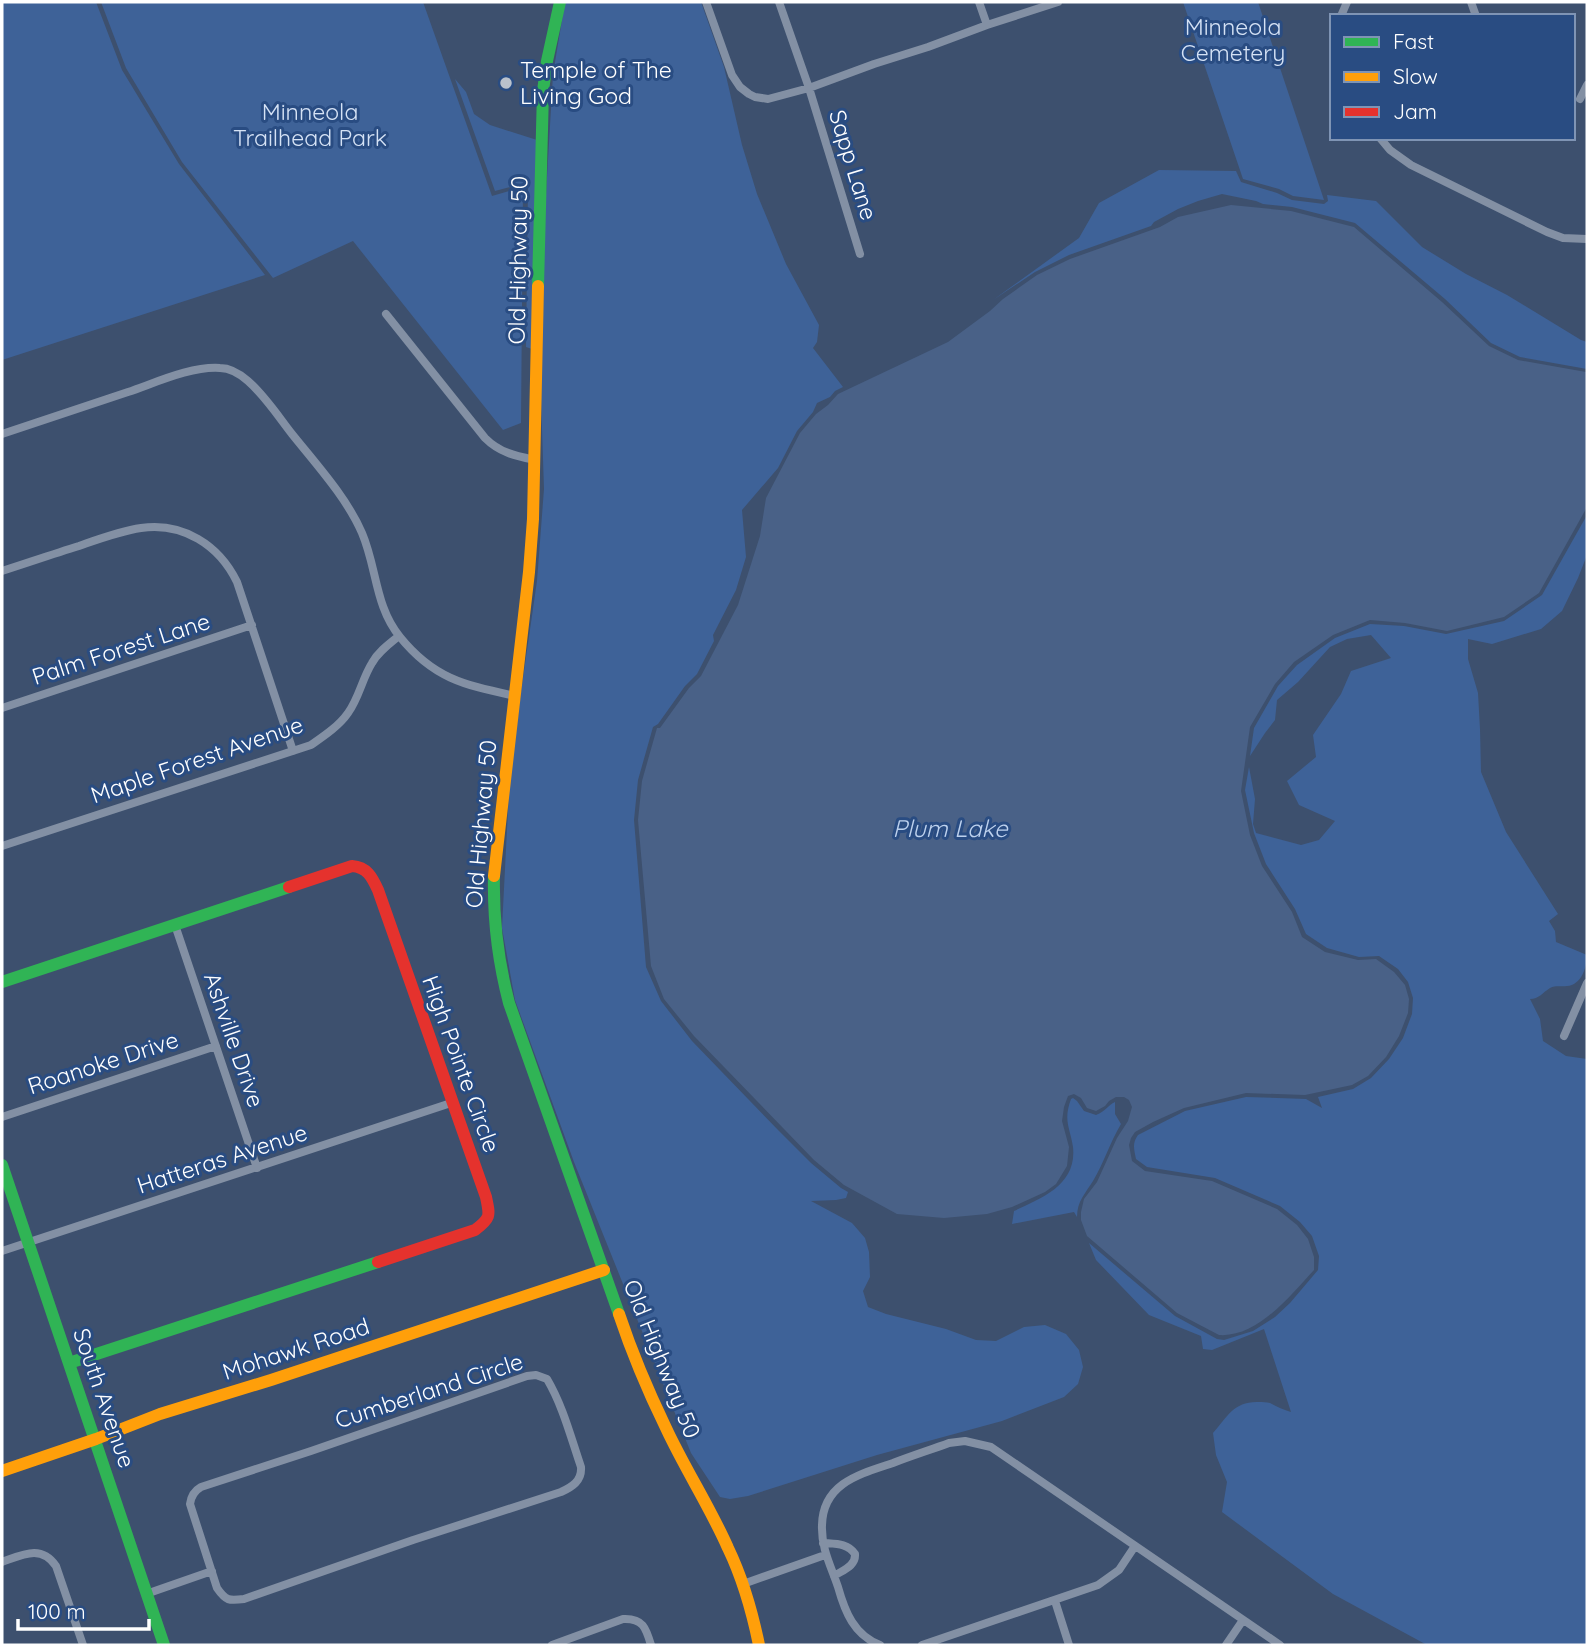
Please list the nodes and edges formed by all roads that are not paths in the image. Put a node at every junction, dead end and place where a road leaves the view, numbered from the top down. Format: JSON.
{"nodes":[{"id":1,"x":560,"y":2,"type":"edge"},
{"id":2,"x":706,"y":2,"type":"edge"},
{"id":3,"x":779,"y":2,"type":"edge"},
{"id":4,"x":979,"y":2,"type":"edge"},
{"id":5,"x":1058,"y":2,"type":"edge"},
{"id":6,"x":987,"y":25,"type":"junction"},
{"id":7,"x":1587,"y":85,"type":"edge"},
{"id":8,"x":808,"y":88,"type":"junction"},
{"id":9,"x":1580,"y":99,"type":"edge"},
{"id":10,"x":1382,"y":140,"type":"edge"},
{"id":11,"x":1587,"y":239,"type":"edge"},
{"id":12,"x":860,"y":254,"type":"dead end"},
{"id":13,"x":386,"y":314,"type":"dead end"},
{"id":14,"x":2,"y":434,"type":"edge"},
{"id":15,"x":535,"y":460,"type":"junction"},
{"id":16,"x":2,"y":571,"type":"edge"},
{"id":17,"x":251,"y":625,"type":"junction"},
{"id":18,"x":399,"y":636,"type":"junction"},
{"id":19,"x":515,"y":696,"type":"junction"},
{"id":20,"x":2,"y":708,"type":"edge"},
{"id":21,"x":293,"y":751,"type":"junction"},
{"id":22,"x":2,"y":846,"type":"edge"},
{"id":23,"x":175,"y":925,"type":"junction"},
{"id":24,"x":2,"y":982,"type":"edge"},
{"id":25,"x":1587,"y":983,"type":"edge"},
{"id":26,"x":1564,"y":1036,"type":"dead end"},
{"id":27,"x":216,"y":1046,"type":"junction"},
{"id":28,"x":454,"y":1102,"type":"junction"},
{"id":29,"x":2,"y":1117,"type":"edge"},
{"id":30,"x":2,"y":1165,"type":"edge"},
{"id":31,"x":257,"y":1168,"type":"junction"},
{"id":32,"x":28,"y":1244,"type":"junction"},
{"id":33,"x":2,"y":1251,"type":"edge"},
{"id":34,"x":604,"y":1270,"type":"junction"},
{"id":35,"x":69,"y":1363,"type":"junction"},
{"id":36,"x":96,"y":1439,"type":"junction"},
{"id":37,"x":2,"y":1471,"type":"edge"},
{"id":38,"x":823,"y":1543,"type":"junction"},
{"id":39,"x":1135,"y":1546,"type":"junction"},
{"id":40,"x":825,"y":1555,"type":"junction"},
{"id":41,"x":2,"y":1562,"type":"edge"},
{"id":42,"x":212,"y":1571,"type":"junction"},
{"id":43,"x":834,"y":1576,"type":"junction"},
{"id":44,"x":743,"y":1584,"type":"junction"},
{"id":45,"x":146,"y":1594,"type":"junction"},
{"id":46,"x":1055,"y":1601,"type":"junction"},
{"id":47,"x":1243,"y":1620,"type":"junction"},
{"id":48,"x":83,"y":1645,"type":"edge"},
{"id":49,"x":164,"y":1645,"type":"edge"},
{"id":50,"x":552,"y":1645,"type":"edge"},
{"id":51,"x":651,"y":1645,"type":"edge"},
{"id":52,"x":759,"y":1645,"type":"edge"},
{"id":53,"x":880,"y":1645,"type":"edge"},
{"id":54,"x":922,"y":1645,"type":"edge"},
{"id":55,"x":1069,"y":1645,"type":"edge"},
{"id":56,"x":1226,"y":1645,"type":"edge"},
{"id":57,"x":1280,"y":1645,"type":"edge"}],
"edges":[{"from":1,"to":15,"type":"street","name":"Old Highway 50"},
{"from":2,"to":8,"type":"street"},
{"from":3,"to":8,"type":"street","name":"Sapp Lane"},
{"from":4,"to":6,"type":"street"},
{"from":5,"to":6,"type":"street"},
{"from":6,"to":8,"type":"street"},
{"from":7,"to":9,"type":"street"},
{"from":8,"to":12,"type":"street","name":"Sapp Lane"},
{"from":10,"to":11,"type":"street"},
{"from":13,"to":15,"type":"street"},
{"from":14,"to":18,"type":"street"},
{"from":15,"to":19,"type":"street","name":"Old Highway 50"},
{"from":16,"to":17,"type":"street"},
{"from":17,"to":20,"type":"street","name":"Palm Forest Lane"},
{"from":17,"to":21,"type":"street"},
{"from":18,"to":19,"type":"street"},
{"from":18,"to":21,"type":"street","name":"Maple Forest Avenue"},
{"from":19,"to":34,"type":"street","name":"Old Highway 50"},
{"from":21,"to":22,"type":"street","name":"Maple Forest Avenue"},
{"from":23,"to":24,"type":"street","name":"High Pointe Circle"},
{"from":23,"to":27,"type":"street","name":"Ashville Drive"},
{"from":23,"to":28,"type":"street","name":"High Pointe Circle"},
{"from":25,"to":26,"type":"street"},
{"from":27,"to":29,"type":"street","name":"Roanoke Drive"},
{"from":27,"to":31,"type":"street","name":"Ashville Drive"},
{"from":28,"to":31,"type":"street","name":"Hatteras Avenue"},
{"from":28,"to":35,"type":"street","name":"High Pointe Circle"},
{"from":30,"to":32,"type":"street","name":"South Avenue"},
{"from":31,"to":32,"type":"street","name":"Hatteras Avenue"},
{"from":32,"to":33,"type":"street","name":"Hatteras Avenue"},
{"from":32,"to":35,"type":"street","name":"South Avenue"},
{"from":34,"to":36,"type":"street","name":"Mohawk Road"},
{"from":34,"to":44,"type":"street","name":"Old Highway 50"},
{"from":35,"to":36,"type":"street","name":"South Avenue"},
{"from":36,"to":37,"type":"street","name":"Mohawk Road"},
{"from":36,"to":45,"type":"street","name":"South Avenue"},
{"from":38,"to":39,"type":"street"},
{"from":38,"to":40,"type":"street"},
{"from":38,"to":43,"type":"street"},
{"from":39,"to":46,"type":"street"},
{"from":39,"to":47,"type":"street"},
{"from":40,"to":43,"type":"street"},
{"from":40,"to":44,"type":"street"},
{"from":41,"to":48,"type":"street"},
{"from":42,"to":42,"type":"street","name":"Cumberland Circle"},
{"from":42,"to":45,"type":"street"},
{"from":43,"to":53,"type":"street"},
{"from":44,"to":52,"type":"street","name":"Old Highway 50"},
{"from":45,"to":49,"type":"street","name":"South Avenue"},
{"from":46,"to":54,"type":"street"},
{"from":46,"to":55,"type":"street"},
{"from":47,"to":56,"type":"street"},
{"from":47,"to":57,"type":"street"},
{"from":50,"to":51,"type":"street"}]}
